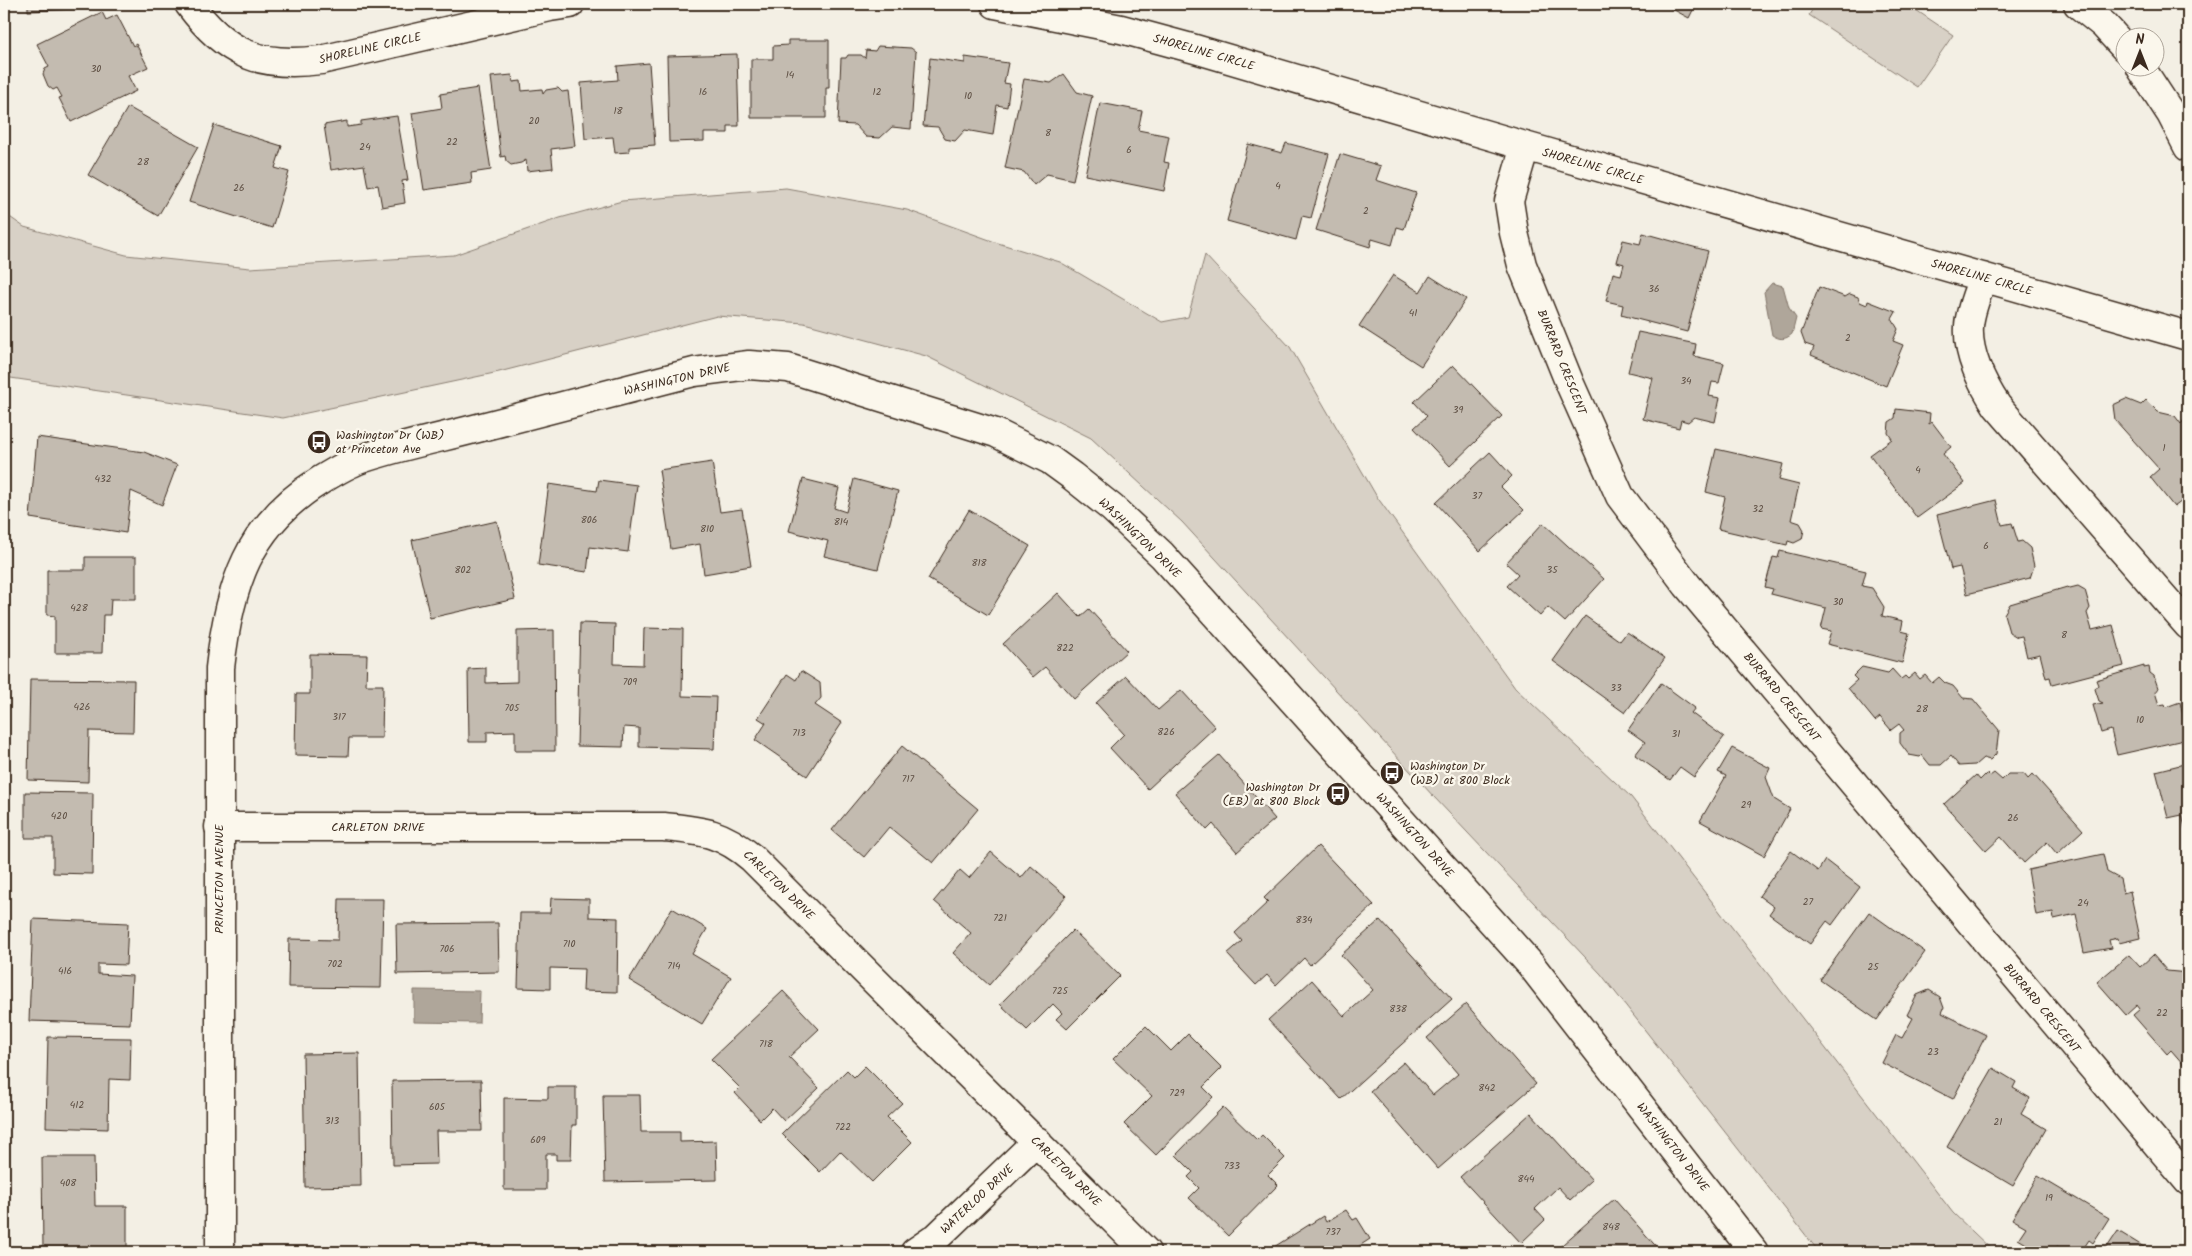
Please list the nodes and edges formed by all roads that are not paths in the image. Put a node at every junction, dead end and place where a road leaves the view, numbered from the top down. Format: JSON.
{"nodes":[{"id":1,"x":189,"y":4,"type":"edge"},
{"id":2,"x":570,"y":4,"type":"edge"},
{"id":3,"x":995,"y":4,"type":"edge"},
{"id":4,"x":2078,"y":4,"type":"edge"},
{"id":5,"x":2114,"y":36,"type":"edge"},
{"id":6,"x":2148,"y":78,"type":"edge"},
{"id":7,"x":1524,"y":146,"type":"junction"},
{"id":8,"x":2188,"y":147,"type":"edge"},
{"id":9,"x":1983,"y":277,"type":"junction"},
{"id":10,"x":2188,"y":336,"type":"edge"},
{"id":11,"x":274,"y":519,"type":"joint"},
{"id":12,"x":2188,"y":625,"type":"edge"},
{"id":13,"x":219,"y":827,"type":"junction"},
{"id":14,"x":1037,"y":1142,"type":"junction"},
{"id":15,"x":2188,"y":1181,"type":"edge"},
{"id":16,"x":220,"y":1252,"type":"edge"},
{"id":17,"x":915,"y":1252,"type":"edge"},
{"id":18,"x":1146,"y":1252,"type":"edge"},
{"id":19,"x":1754,"y":1252,"type":"edge"}],
"edges":[{"from":1,"to":2,"type":"street","name":"SHORELINE CIRCLE"},
{"from":3,"to":7,"type":"street","name":"SHORELINE CIRCLE"},
{"from":4,"to":5,"type":"street"},
{"from":6,"to":8,"type":"street"},
{"from":7,"to":9,"type":"street","name":"SHORELINE CIRCLE"},
{"from":7,"to":15,"type":"street","name":"BURRARD CRESCENT"},
{"from":9,"to":10,"type":"street","name":"SHORELINE CIRCLE"},
{"from":9,"to":12,"type":"street"},
{"from":11,"to":13,"type":"street","name":"PRINCETON AVENUE"},
{"from":11,"to":19,"type":"street","name":"WASHINGTON DRIVE"},
{"from":13,"to":14,"type":"street","name":"CARLETON DRIVE"},
{"from":13,"to":16,"type":"street","name":"PRINCETON AVENUE"},
{"from":14,"to":17,"type":"street","name":"WATERLOO DRIVE"},
{"from":14,"to":18,"type":"street","name":"CARLETON DRIVE"}]}
